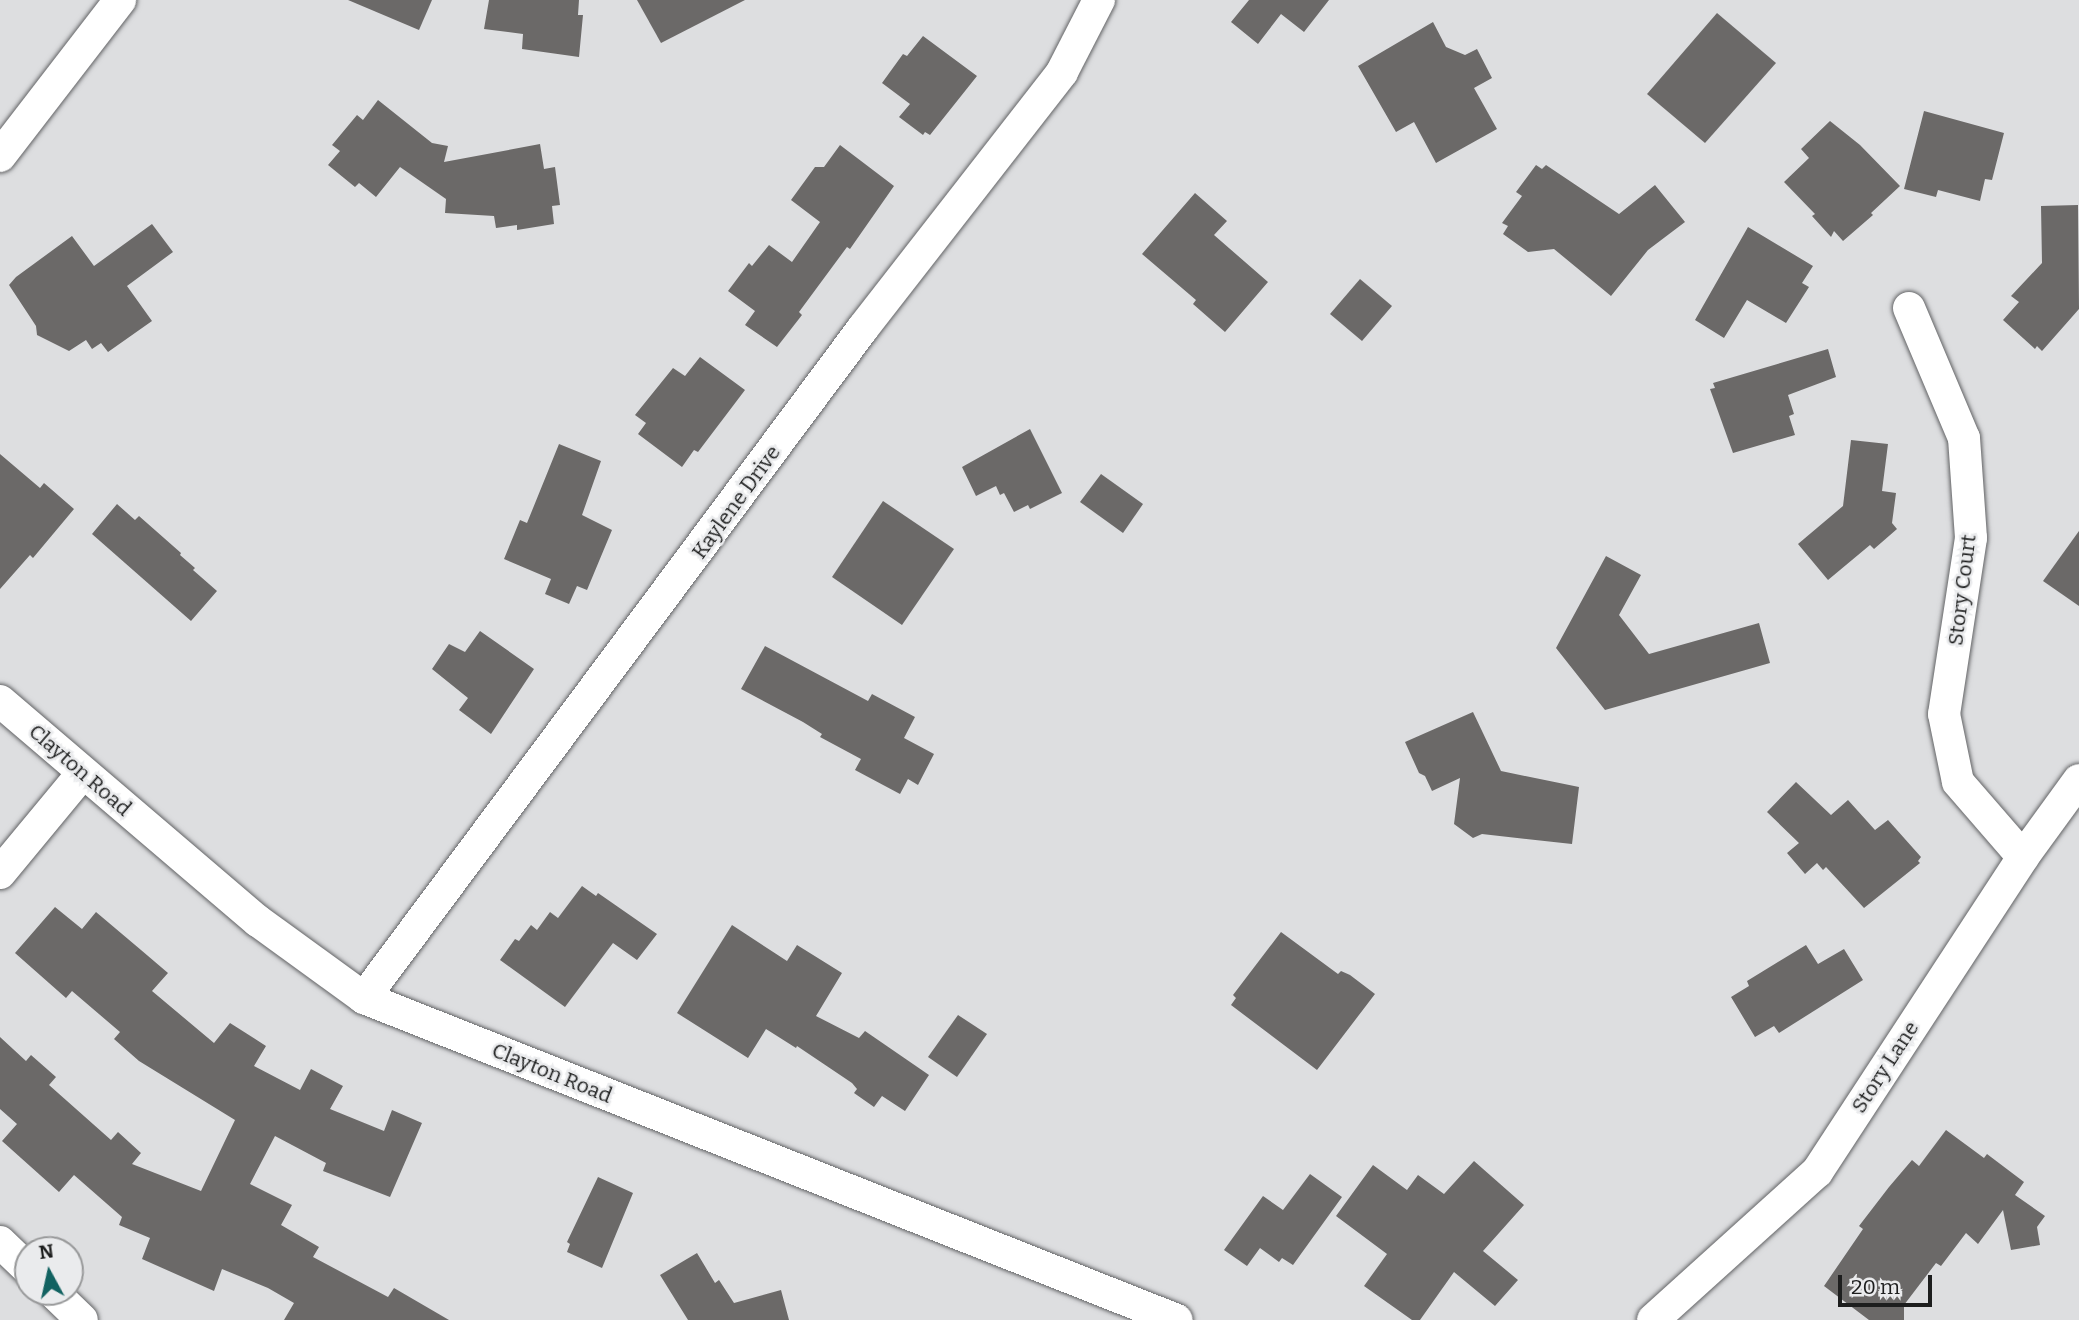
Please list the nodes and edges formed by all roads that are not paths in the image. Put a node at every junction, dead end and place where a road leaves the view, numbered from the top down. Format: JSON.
{"nodes":[{"id":1,"x":120,"y":0,"type":"edge"},
{"id":2,"x":1099,"y":0,"type":"edge"},
{"id":3,"x":0,"y":156,"type":"edge"},
{"id":4,"x":1909,"y":308,"type":"dead end"},
{"id":5,"x":0,"y":701,"type":"edge"},
{"id":6,"x":82,"y":774,"type":"junction"},
{"id":7,"x":2079,"y":780,"type":"edge"},
{"id":8,"x":2023,"y":857,"type":"junction"},
{"id":9,"x":0,"y":873,"type":"edge"},
{"id":10,"x":364,"y":998,"type":"junction"},
{"id":11,"x":0,"y":1242,"type":"edge"},
{"id":12,"x":14,"y":1256,"type":"edge"},
{"id":13,"x":67,"y":1306,"type":"edge"},
{"id":14,"x":82,"y":1320,"type":"edge"},
{"id":15,"x":1177,"y":1320,"type":"edge"},
{"id":16,"x":1653,"y":1320,"type":"edge"}],
"edges":[{"from":1,"to":3,"type":"street"},
{"from":2,"to":10,"type":"street","name":"Kaylene Drive"},
{"from":4,"to":8,"type":"street","name":"Story Court"},
{"from":5,"to":6,"type":"street","name":"Clayton Road"},
{"from":6,"to":9,"type":"street"},
{"from":6,"to":10,"type":"street","name":"Clayton Road"},
{"from":7,"to":8,"type":"street","name":"Story Lane"},
{"from":8,"to":16,"type":"street","name":"Story Lane"},
{"from":10,"to":15,"type":"street","name":"Clayton Road"},
{"from":11,"to":12,"type":"street"},
{"from":13,"to":14,"type":"street"}]}
